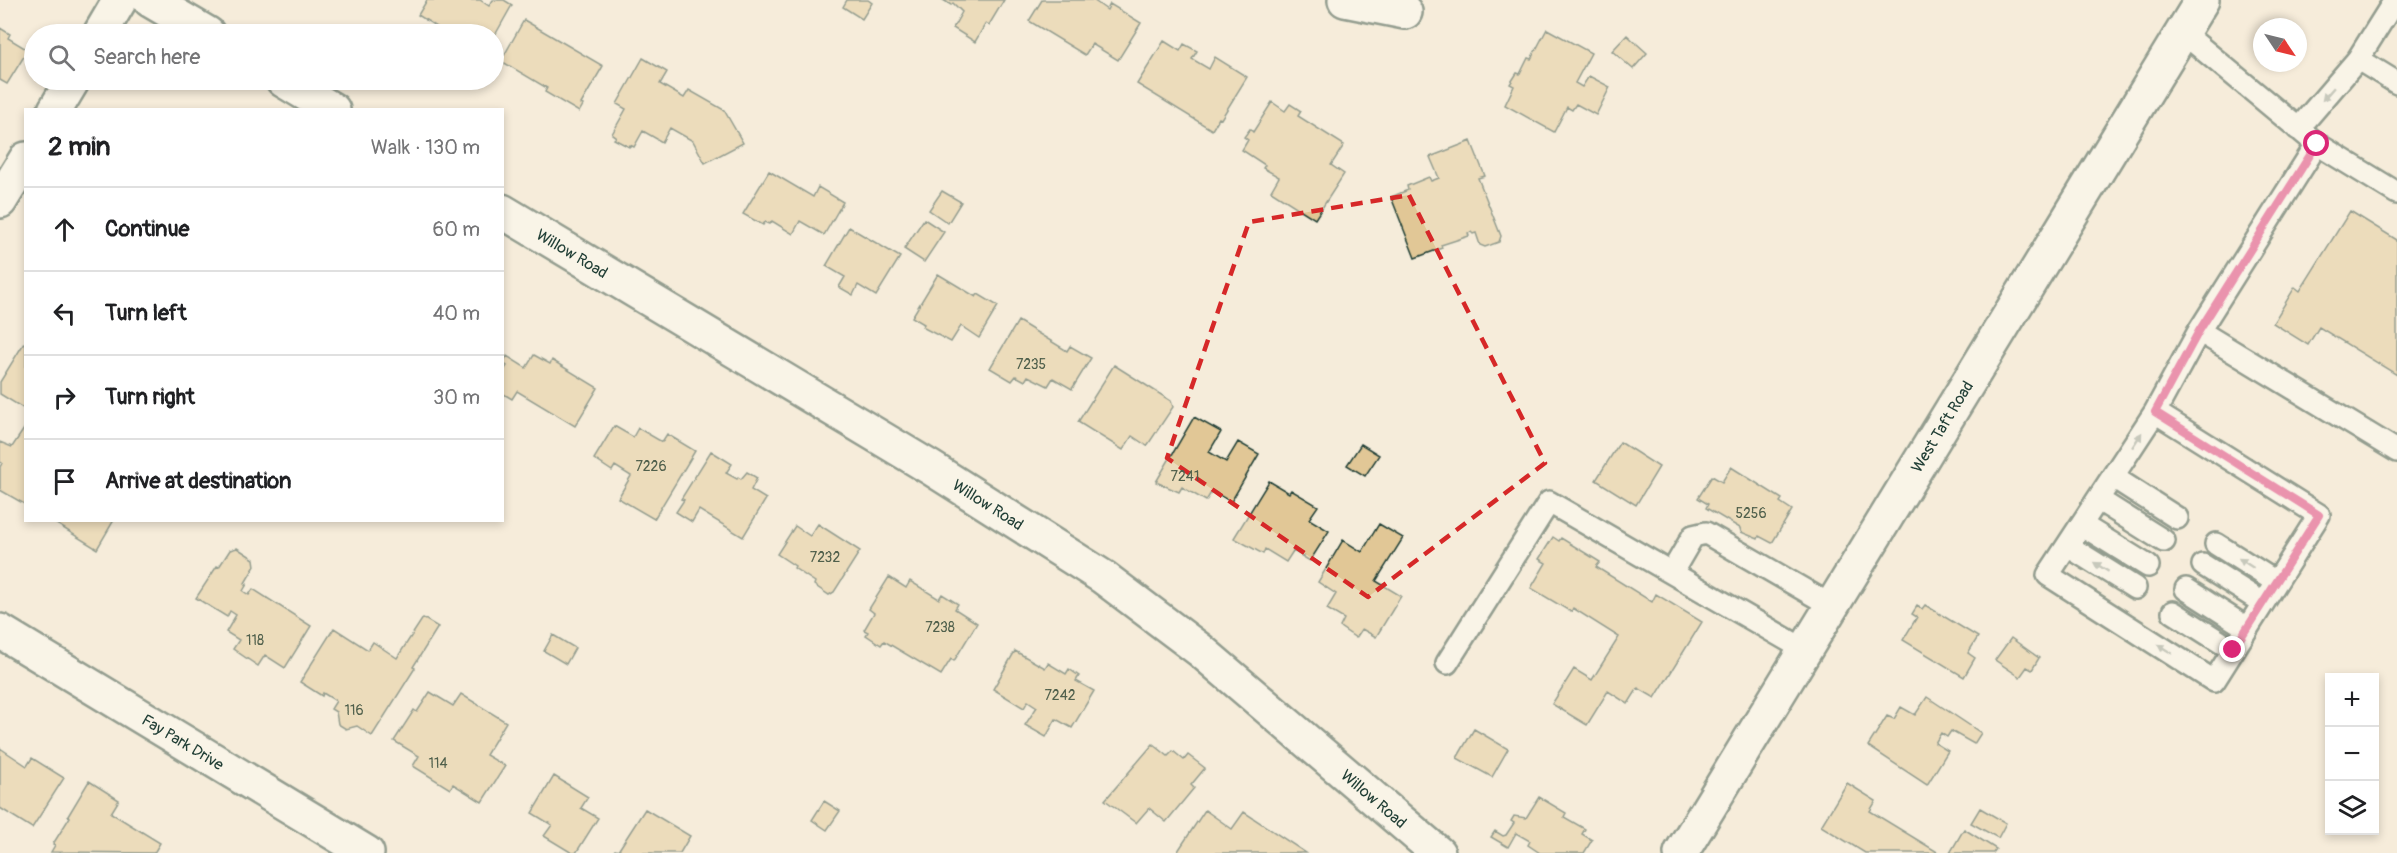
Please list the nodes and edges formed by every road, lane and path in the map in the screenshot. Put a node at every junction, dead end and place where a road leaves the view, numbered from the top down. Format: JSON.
{"nodes":[{"id":1,"x":120,"y":0,"type":"edge"},
{"id":2,"x":150,"y":0,"type":"edge"},
{"id":3,"x":1345,"y":0,"type":"edge"},
{"id":4,"x":2202,"y":0,"type":"edge"},
{"id":5,"x":2395,"y":0,"type":"edge"},
{"id":6,"x":1405,"y":12,"type":"dead end"},
{"id":7,"x":106,"y":24,"type":"edge"},
{"id":8,"x":191,"y":24,"type":"edge"},
{"id":9,"x":2182,"y":32,"type":"junction"},
{"id":10,"x":2358,"y":59,"type":"junction"},
{"id":11,"x":2397,"y":83,"type":"edge"},
{"id":12,"x":67,"y":90,"type":"edge"},
{"id":13,"x":300,"y":90,"type":"edge"},
{"id":14,"x":56,"y":108,"type":"edge"},
{"id":15,"x":330,"y":108,"type":"edge"},
{"id":16,"x":2298,"y":129,"type":"junction"},
{"id":17,"x":2317,"y":144,"type":"junction"},
{"id":18,"x":24,"y":162,"type":"edge"},
{"id":19,"x":2397,"y":193,"type":"edge"},
{"id":20,"x":0,"y":201,"type":"edge"},
{"id":21,"x":504,"y":212,"type":"edge"},
{"id":22,"x":2199,"y":331,"type":"junction"},
{"id":23,"x":2155,"y":412,"type":"junction"},
{"id":24,"x":2397,"y":451,"type":"edge"},
{"id":25,"x":2113,"y":477,"type":"junction"},
{"id":26,"x":2098,"y":500,"type":"junction"},
{"id":27,"x":2177,"y":518,"type":"dead end"},
{"id":28,"x":2082,"y":525,"type":"junction"},
{"id":29,"x":2164,"y":541,"type":"dead end"},
{"id":30,"x":2216,"y":544,"type":"dead end"},
{"id":31,"x":2067,"y":546,"type":"junction"},
{"id":32,"x":2203,"y":565,"type":"dead end"},
{"id":33,"x":2148,"y":566,"type":"dead end"},
{"id":34,"x":1672,"y":572,"type":"junction"},
{"id":35,"x":2276,"y":582,"type":"junction"},
{"id":36,"x":2135,"y":588,"type":"dead end"},
{"id":37,"x":2186,"y":589,"type":"dead end"},
{"id":38,"x":2263,"y":603,"type":"junction"},
{"id":39,"x":1832,"y":606,"type":"junction"},
{"id":40,"x":2173,"y":612,"type":"dead end"},
{"id":41,"x":2247,"y":628,"type":"junction"},
{"id":42,"x":0,"y":631,"type":"edge"},
{"id":43,"x":1805,"y":650,"type":"junction"},
{"id":44,"x":2233,"y":650,"type":"junction"},
{"id":45,"x":1447,"y":663,"type":"dead end"},
{"id":46,"x":1687,"y":851,"type":"edge"},
{"id":47,"x":368,"y":853,"type":"edge"},
{"id":48,"x":1438,"y":853,"type":"edge"}],
"edges":[{"from":1,"to":7,"type":"street"},
{"from":2,"to":8,"type":"street"},
{"from":3,"to":6,"type":"street"},
{"from":4,"to":9,"type":"street","name":"West Taft Road"},
{"from":5,"to":10,"type":"lane"},
{"from":9,"to":16,"type":"lane"},
{"from":9,"to":39,"type":"street","name":"West Taft Road"},
{"from":10,"to":11,"type":"lane"},
{"from":10,"to":16,"type":"lane","one_way":true},
{"from":12,"to":14,"type":"street"},
{"from":13,"to":15,"type":"street"},
{"from":16,"to":17,"type":"lane"},
{"from":17,"to":19,"type":"lane"},
{"from":17,"to":22,"type":"lane"},
{"from":18,"to":20,"type":"street"},
{"from":21,"to":48,"type":"street","name":"Willow Road"},
{"from":22,"to":23,"type":"lane"},
{"from":22,"to":24,"type":"lane"},
{"from":25,"to":23,"type":"lane","one_way":true},
{"from":23,"to":35,"type":"lane"},
{"from":25,"to":26,"type":"lane"},
{"from":25,"to":27,"type":"lane"},
{"from":26,"to":28,"type":"lane"},
{"from":26,"to":29,"type":"lane"},
{"from":28,"to":31,"type":"lane"},
{"from":28,"to":33,"type":"lane"},
{"from":35,"to":30,"type":"lane","one_way":true},
{"from":36,"to":31,"type":"lane","one_way":true},
{"from":44,"to":31,"type":"lane","one_way":true},
{"from":32,"to":38,"type":"lane"},
{"from":34,"to":39,"type":"lane"},
{"from":34,"to":43,"type":"lane"},
{"from":34,"to":45,"type":"lane"},
{"from":35,"to":38,"type":"lane"},
{"from":37,"to":41,"type":"lane"},
{"from":38,"to":41,"type":"lane"},
{"from":39,"to":43,"type":"street","name":"West Taft Road"},
{"from":40,"to":44,"type":"lane"},
{"from":41,"to":44,"type":"lane"},
{"from":42,"to":47,"type":"street","name":"Fay Park Drive"},
{"from":43,"to":46,"type":"street","name":"West Taft Road"}]}
